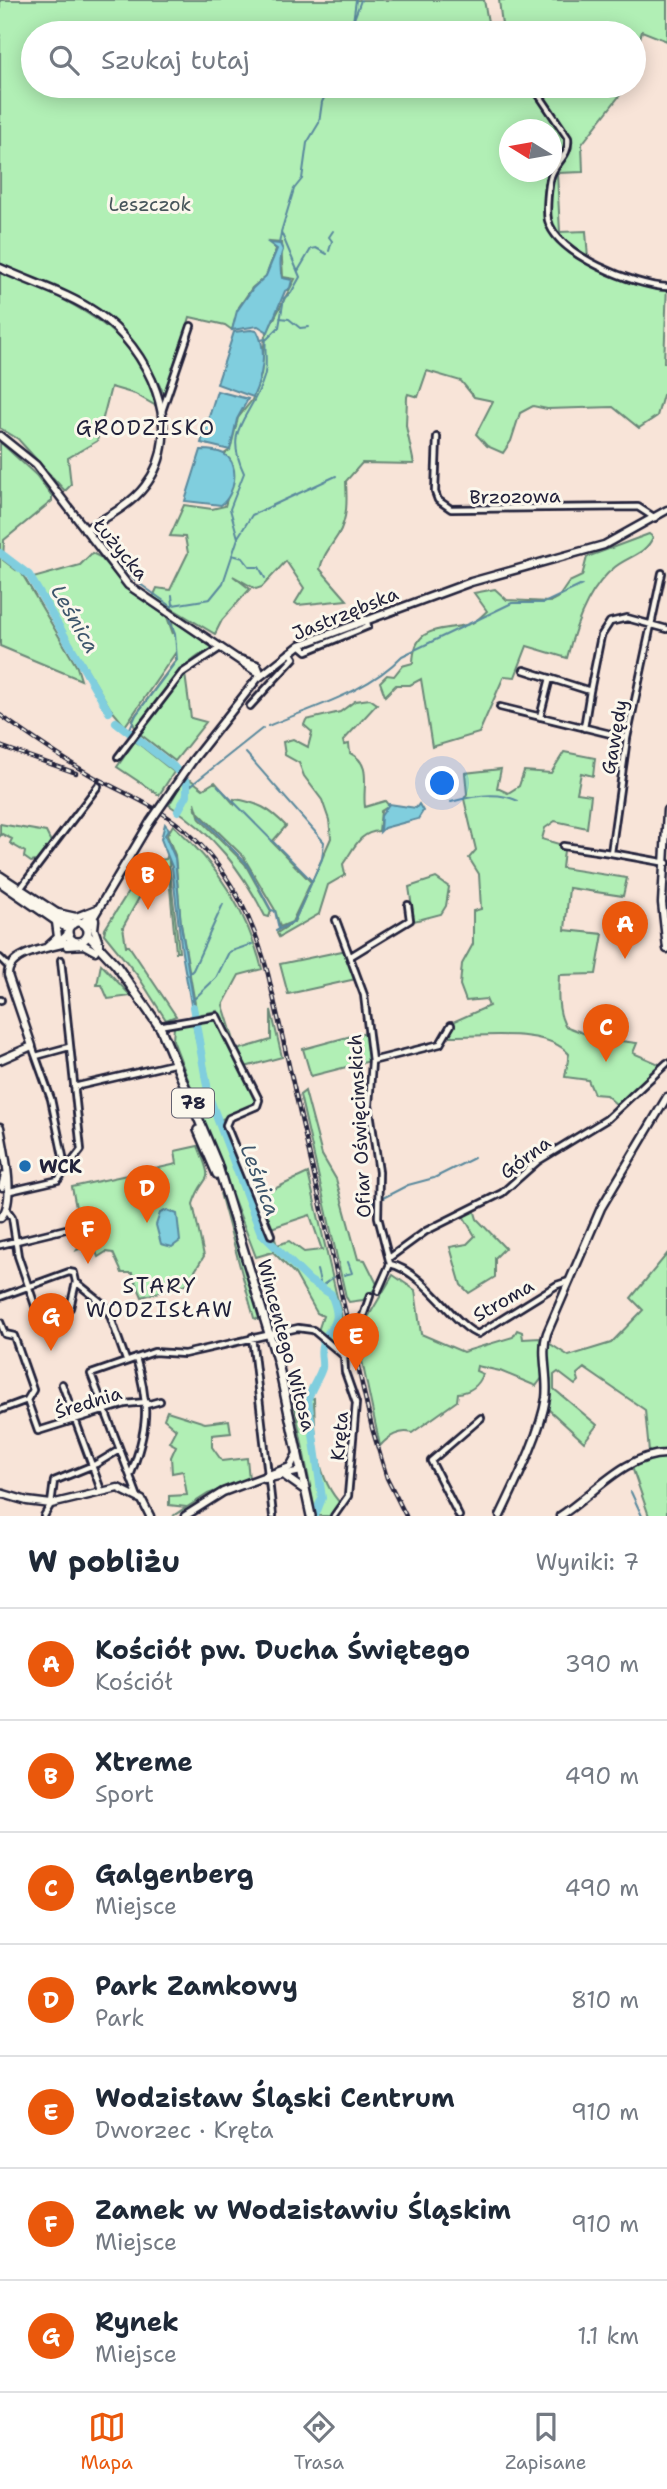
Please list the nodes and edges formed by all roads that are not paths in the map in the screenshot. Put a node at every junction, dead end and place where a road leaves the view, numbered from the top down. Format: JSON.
{"nodes":[{"id":1,"x":541,"y":98,"type":"edge"},
{"id":2,"x":0,"y":268,"type":"edge"},
{"id":3,"x":667,"y":287,"type":"edge"},
{"id":4,"x":191,"y":326,"type":"dead end"},
{"id":5,"x":162,"y":411,"type":"junction"},
{"id":6,"x":0,"y":436,"type":"edge"},
{"id":7,"x":437,"y":437,"type":"dead end"},
{"id":8,"x":667,"y":510,"type":"edge"},
{"id":9,"x":656,"y":519,"type":"junction"},
{"id":10,"x":85,"y":530,"type":"junction"},
{"id":11,"x":662,"y":573,"type":"dead end"},
{"id":12,"x":652,"y":624,"type":"junction"},
{"id":13,"x":667,"y":629,"type":"edge"},
{"id":14,"x":220,"y":648,"type":"junction"},
{"id":15,"x":290,"y":651,"type":"junction"},
{"id":16,"x":271,"y":666,"type":"junction"},
{"id":17,"x":254,"y":668,"type":"junction"},
{"id":18,"x":524,"y":670,"type":"dead end"},
{"id":19,"x":261,"y":675,"type":"junction"},
{"id":20,"x":550,"y":678,"type":"junction"},
{"id":21,"x":254,"y":683,"type":"junction"},
{"id":22,"x":590,"y":691,"type":"junction"},
{"id":23,"x":250,"y":706,"type":"dead end"},
{"id":24,"x":500,"y":706,"type":"dead end"},
{"id":25,"x":540,"y":717,"type":"junction"},
{"id":26,"x":584,"y":727,"type":"junction"},
{"id":27,"x":627,"y":738,"type":"junction"},
{"id":28,"x":118,"y":757,"type":"dead end"},
{"id":29,"x":98,"y":786,"type":"dead end"},
{"id":30,"x":667,"y":810,"type":"edge"},
{"id":31,"x":563,"y":846,"type":"dead end"},
{"id":32,"x":611,"y":853,"type":"junction"},
{"id":33,"x":666,"y":862,"type":"edge"},
{"id":34,"x":0,"y":876,"type":"edge"},
{"id":35,"x":0,"y":882,"type":"edge"},
{"id":36,"x":20,"y":889,"type":"junction"},
{"id":37,"x":408,"y":905,"type":"dead end"},
{"id":38,"x":101,"y":906,"type":"junction"},
{"id":39,"x":53,"y":914,"type":"junction"},
{"id":40,"x":95,"y":918,"type":"junction"},
{"id":41,"x":336,"y":920,"type":"dead end"},
{"id":42,"x":71,"y":932,"type":"junction"},
{"id":43,"x":85,"y":932,"type":"junction"},
{"id":44,"x":55,"y":947,"type":"junction"},
{"id":45,"x":667,"y":949,"type":"edge"},
{"id":46,"x":99,"y":950,"type":"junction"},
{"id":47,"x":43,"y":951,"type":"junction"},
{"id":48,"x":351,"y":956,"type":"junction"},
{"id":49,"x":0,"y":958,"type":"edge"},
{"id":50,"x":61,"y":960,"type":"dead end"},
{"id":51,"x":8,"y":967,"type":"junction"},
{"id":52,"x":451,"y":1025,"type":"dead end"},
{"id":53,"x":158,"y":1026,"type":"junction"},
{"id":54,"x":32,"y":1046,"type":"junction"},
{"id":55,"x":69,"y":1047,"type":"junction"},
{"id":56,"x":36,"y":1056,"type":"junction"},
{"id":57,"x":0,"y":1060,"type":"edge"},
{"id":58,"x":372,"y":1061,"type":"junction"},
{"id":59,"x":667,"y":1063,"type":"edge"},
{"id":60,"x":173,"y":1064,"type":"junction"},
{"id":61,"x":74,"y":1087,"type":"junction"},
{"id":62,"x":667,"y":1097,"type":"edge"},
{"id":63,"x":0,"y":1127,"type":"edge"},
{"id":64,"x":66,"y":1174,"type":"junction"},
{"id":65,"x":222,"y":1184,"type":"junction"},
{"id":66,"x":4,"y":1192,"type":"edge"},
{"id":67,"x":4,"y":1214,"type":"edge"},
{"id":68,"x":74,"y":1227,"type":"dead end"},
{"id":69,"x":271,"y":1235,"type":"dead end"},
{"id":70,"x":15,"y":1243,"type":"junction"},
{"id":71,"x":0,"y":1245,"type":"edge"},
{"id":72,"x":390,"y":1261,"type":"junction"},
{"id":73,"x":569,"y":1281,"type":"junction"},
{"id":74,"x":76,"y":1282,"type":"junction"},
{"id":75,"x":28,"y":1286,"type":"junction"},
{"id":76,"x":378,"y":1291,"type":"dead end"},
{"id":77,"x":370,"y":1296,"type":"dead end"},
{"id":78,"x":0,"y":1297,"type":"edge"},
{"id":79,"x":70,"y":1308,"type":"dead end"},
{"id":80,"x":40,"y":1320,"type":"dead end"},
{"id":81,"x":0,"y":1322,"type":"edge"},
{"id":82,"x":270,"y":1333,"type":"junction"},
{"id":83,"x":2,"y":1335,"type":"edge"},
{"id":84,"x":252,"y":1337,"type":"junction"},
{"id":85,"x":344,"y":1356,"type":"junction"},
{"id":86,"x":136,"y":1358,"type":"junction"},
{"id":87,"x":126,"y":1360,"type":"junction"},
{"id":88,"x":62,"y":1384,"type":"dead end"},
{"id":89,"x":27,"y":1400,"type":"junction"},
{"id":90,"x":160,"y":1401,"type":"dead end"},
{"id":91,"x":146,"y":1403,"type":"junction"},
{"id":92,"x":0,"y":1410,"type":"edge"},
{"id":93,"x":104,"y":1411,"type":"junction"},
{"id":94,"x":481,"y":1419,"type":"dead end"},
{"id":95,"x":75,"y":1421,"type":"junction"},
{"id":96,"x":119,"y":1450,"type":"junction"},
{"id":97,"x":299,"y":1452,"type":"junction"},
{"id":98,"x":667,"y":1454,"type":"edge"},
{"id":99,"x":91,"y":1466,"type":"junction"},
{"id":100,"x":290,"y":1467,"type":"junction"},
{"id":101,"x":301,"y":1471,"type":"junction"},
{"id":102,"x":284,"y":1476,"type":"junction"},
{"id":103,"x":130,"y":1478,"type":"junction"},
{"id":104,"x":267,"y":1478,"type":"junction"},
{"id":105,"x":118,"y":1488,"type":"junction"},
{"id":106,"x":303,"y":1489,"type":"junction"},
{"id":107,"x":101,"y":1490,"type":"junction"},
{"id":108,"x":0,"y":1493,"type":"edge"},
{"id":109,"x":138,"y":1497,"type":"junction"},
{"id":110,"x":51,"y":1504,"type":"junction"},
{"id":111,"x":44,"y":1516,"type":"edge"},
{"id":112,"x":150,"y":1516,"type":"edge"},
{"id":113,"x":185,"y":1516,"type":"edge"},
{"id":114,"x":273,"y":1516,"type":"edge"},
{"id":115,"x":311,"y":1516,"type":"edge"},
{"id":116,"x":334,"y":1516,"type":"edge"},
{"id":117,"x":460,"y":1516,"type":"edge"},
{"id":118,"x":500,"y":1516,"type":"edge"},
{"id":119,"x":561,"y":1516,"type":"edge"}],
"edges":[{"from":1,"to":3,"type":"street"},
{"from":2,"to":5,"type":"street"},
{"from":4,"to":5,"type":"street"},
{"from":5,"to":10,"type":"street"},
{"from":6,"to":10,"type":"street","name":"Łużycka"},
{"from":7,"to":9,"type":"street","name":"Brzozowa"},
{"from":8,"to":9,"type":"street","name":"Jastrzębska"},
{"from":9,"to":15,"type":"street","name":"Jastrzębska"},
{"from":10,"to":14,"type":"street","name":"Łużycka"},
{"from":11,"to":12,"type":"street","name":"Gawędy"},
{"from":12,"to":13,"type":"street"},
{"from":12,"to":22,"type":"street"},
{"from":12,"to":27,"type":"street","name":"Gawędy"},
{"from":14,"to":17,"type":"street","name":"Łużycka"},
{"from":14,"to":28,"type":"street"},
{"from":15,"to":16,"type":"street","name":"Jastrzębska"},
{"from":15,"to":23,"type":"street"},
{"from":16,"to":17,"type":"street"},
{"from":16,"to":19,"type":"street","name":"Jastrzębska"},
{"from":17,"to":19,"type":"street","name":"Łużycka"},
{"from":17,"to":21,"type":"street"},
{"from":18,"to":20,"type":"street"},
{"from":19,"to":21,"type":"street","name":"Jastrzębska"},
{"from":20,"to":22,"type":"street"},
{"from":20,"to":25,"type":"street"},
{"from":21,"to":38,"type":"street","name":"Jastrzębska","bridge":true},
{"from":22,"to":26,"type":"street"},
{"from":24,"to":25,"type":"street"},
{"from":25,"to":26,"type":"street"},
{"from":26,"to":27,"type":"street"},
{"from":27,"to":32,"type":"street","name":"Gawędy"},
{"from":29,"to":36,"type":"street"},
{"from":30,"to":33,"type":"street"},
{"from":31,"to":32,"type":"street"},
{"from":32,"to":33,"type":"street"},
{"from":33,"to":45,"type":"street"},
{"from":34,"to":36,"type":"main road"},
{"from":35,"to":39,"type":"main road"},
{"from":36,"to":39,"type":"main road"},
{"from":37,"to":48,"type":"street"},
{"from":38,"to":39,"type":"street"},
{"from":38,"to":40,"type":"street","name":"Jastrzębska"},
{"from":38,"to":43,"type":"street","name":"Jastrzębska"},
{"from":39,"to":42,"type":"main road"},
{"from":39,"to":47,"type":"street"},
{"from":40,"to":43,"type":"street","name":"Jastrzębska"},
{"from":40,"to":46,"type":"street"},
{"from":41,"to":48,"type":"street","name":"Ofiar Oświęcimskich"},
{"from":42,"to":43,"type":"main road"},
{"from":42,"to":43,"type":"main road"},
{"from":42,"to":44,"type":"street"},
{"from":43,"to":46,"type":"main road","name":"Wincentego Witosa","number":"78"},
{"from":44,"to":46,"type":"street"},
{"from":44,"to":47,"type":"street"},
{"from":46,"to":53,"type":"main road","name":"Wincentego Witosa","number":"78"},
{"from":47,"to":51,"type":"street"},
{"from":48,"to":58,"type":"street","name":"Ofiar Oświęcimskich"},
{"from":49,"to":51,"type":"street"},
{"from":50,"to":55,"type":"street"},
{"from":51,"to":54,"type":"street"},
{"from":52,"to":58,"type":"street"},
{"from":53,"to":60,"type":"main road","name":"Wincentego Witosa","number":"78"},
{"from":53,"to":65,"type":"main road","name":"Wincentego Witosa","number":"78"},
{"from":53,"to":69,"type":"street"},
{"from":54,"to":56,"type":"street"},
{"from":54,"to":57,"type":"street"},
{"from":55,"to":56,"type":"street"},
{"from":55,"to":61,"type":"street"},
{"from":56,"to":64,"type":"street"},
{"from":58,"to":72,"type":"street","name":"Ofiar Oświęcimskich"},
{"from":59,"to":72,"type":"street","name":"Górna"},
{"from":60,"to":61,"type":"street"},
{"from":60,"to":65,"type":"main road","name":"Wincentego Witosa","number":"78"},
{"from":61,"to":64,"type":"street"},
{"from":62,"to":73,"type":"street"},
{"from":63,"to":66,"type":"street"},
{"from":64,"to":66,"type":"street"},
{"from":65,"to":82,"type":"main road","name":"Wincentego Witosa","number":"78"},
{"from":66,"to":67,"type":"street"},
{"from":67,"to":70,"type":"street"},
{"from":68,"to":70,"type":"street"},
{"from":70,"to":71,"type":"street"},
{"from":70,"to":75,"type":"street"},
{"from":72,"to":73,"type":"street","name":"Stroma"},
{"from":72,"to":76,"type":"street"},
{"from":73,"to":118,"type":"street"},
{"from":74,"to":75,"type":"street"},
{"from":74,"to":79,"type":"street"},
{"from":74,"to":87,"type":"street"},
{"from":75,"to":78,"type":"street"},
{"from":75,"to":80,"type":"street"},
{"from":77,"to":85,"type":"street"},
{"from":81,"to":83,"type":"street"},
{"from":82,"to":84,"type":"street"},
{"from":82,"to":85,"type":"street"},
{"from":82,"to":97,"type":"main road","name":"Wincentego Witosa","number":"78"},
{"from":83,"to":89,"type":"street"},
{"from":84,"to":86,"type":"street"},
{"from":84,"to":104,"type":"street"},
{"from":85,"to":116,"type":"street","name":"Kręta"},
{"from":86,"to":87,"type":"street"},
{"from":86,"to":91,"type":"street"},
{"from":87,"to":93,"type":"street"},
{"from":88,"to":95,"type":"street"},
{"from":89,"to":92,"type":"street"},
{"from":89,"to":95,"type":"street","name":"Średnia"},
{"from":90,"to":91,"type":"street","name":"Średnia"},
{"from":91,"to":93,"type":"street","name":"Średnia"},
{"from":91,"to":103,"type":"street"},
{"from":93,"to":95,"type":"street","name":"Średnia"},
{"from":93,"to":96,"type":"street"},
{"from":94,"to":117,"type":"street"},
{"from":95,"to":99,"type":"street"},
{"from":96,"to":99,"type":"street"},
{"from":96,"to":103,"type":"street"},
{"from":97,"to":100,"type":"street"},
{"from":97,"to":101,"type":"main road","name":"Wincentego Witosa","number":"78"},
{"from":98,"to":119,"type":"street"},
{"from":99,"to":107,"type":"street"},
{"from":99,"to":110,"type":"street"},
{"from":100,"to":101,"type":"street"},
{"from":100,"to":104,"type":"street"},
{"from":101,"to":102,"type":"street"},
{"from":101,"to":106,"type":"main road","name":"Wincentego Witosa","number":"78"},
{"from":102,"to":104,"type":"street"},
{"from":102,"to":106,"type":"street"},
{"from":103,"to":105,"type":"street"},
{"from":103,"to":109,"type":"street"},
{"from":104,"to":113,"type":"street"},
{"from":104,"to":114,"type":"street"},
{"from":105,"to":107,"type":"street"},
{"from":105,"to":109,"type":"street"},
{"from":106,"to":115,"type":"main road","name":"Wincentego Witosa","number":"78"},
{"from":107,"to":110,"type":"street"},
{"from":108,"to":110,"type":"street"},
{"from":109,"to":112,"type":"street"},
{"from":110,"to":111,"type":"street"}]}
